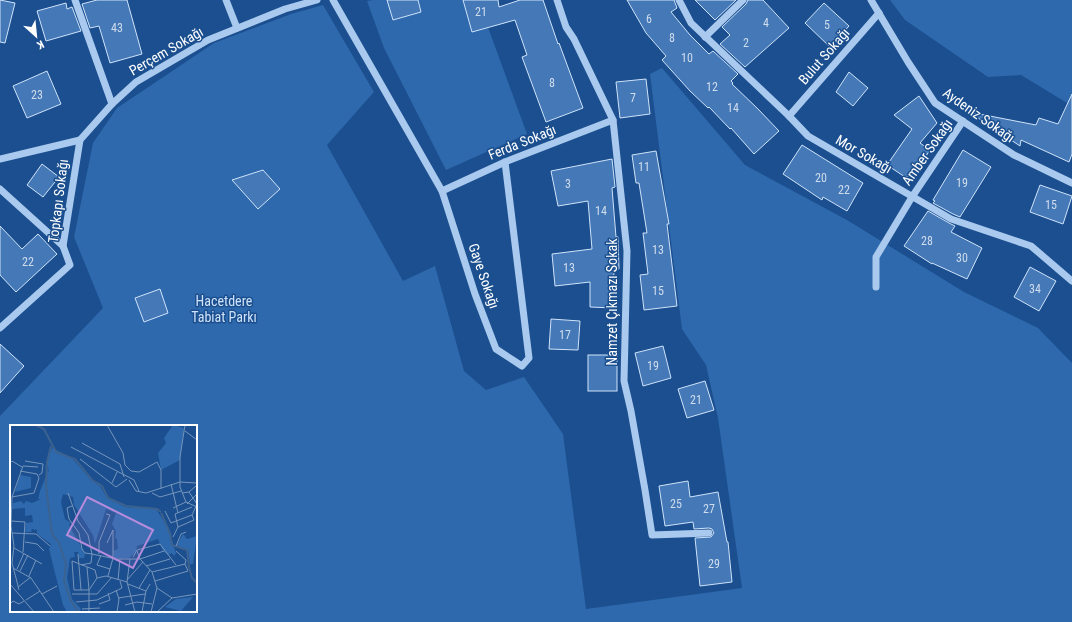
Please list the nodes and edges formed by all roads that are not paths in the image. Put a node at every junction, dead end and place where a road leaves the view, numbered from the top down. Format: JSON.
{"nodes":[{"id":1,"x":75,"y":0,"type":"edge"},
{"id":2,"x":226,"y":0,"type":"edge"},
{"id":3,"x":317,"y":0,"type":"edge"},
{"id":4,"x":333,"y":0,"type":"edge"},
{"id":5,"x":556,"y":0,"type":"edge"},
{"id":6,"x":679,"y":0,"type":"edge"},
{"id":7,"x":743,"y":0,"type":"edge"},
{"id":8,"x":871,"y":0,"type":"edge"},
{"id":9,"x":879,"y":13,"type":"junction"},
{"id":10,"x":237,"y":28,"type":"junction"},
{"id":11,"x":705,"y":37,"type":"junction"},
{"id":12,"x":112,"y":104,"type":"junction"},
{"id":13,"x":789,"y":116,"type":"junction"},
{"id":14,"x":613,"y":120,"type":"junction"},
{"id":15,"x":963,"y":122,"type":"junction"},
{"id":16,"x":80,"y":140,"type":"junction"},
{"id":17,"x":0,"y":159,"type":"edge"},
{"id":18,"x":505,"y":162,"type":"junction"},
{"id":19,"x":1072,"y":183,"type":"edge"},
{"id":20,"x":0,"y":189,"type":"edge"},
{"id":21,"x":442,"y":192,"type":"junction"},
{"id":22,"x":912,"y":197,"type":"junction"},
{"id":23,"x":63,"y":246,"type":"junction"},
{"id":24,"x":1072,"y":281,"type":"edge"},
{"id":25,"x":876,"y":287,"type":"dead end"},
{"id":26,"x":0,"y":328,"type":"edge"},
{"id":27,"x":709,"y":534,"type":"dead end"}],
"edges":[{"from":1,"to":12,"type":"street"},
{"from":2,"to":10,"type":"street"},
{"from":3,"to":10,"type":"street","name":"Perçem Sokağı"},
{"from":4,"to":21,"type":"street","name":"Gaye Sokağı"},
{"from":5,"to":14,"type":"street","name":"Namzet Çıkmazı Sokak"},
{"from":6,"to":11,"type":"street","name":"Mor Sokağı"},
{"from":7,"to":11,"type":"street"},
{"from":8,"to":9,"type":"street","name":"Aydeniz Sokağı"},
{"from":9,"to":13,"type":"street","name":"Bulut Sokağı"},
{"from":9,"to":15,"type":"street","name":"Aydeniz Sokağı"},
{"from":10,"to":12,"type":"street","name":"Perçem Sokağı"},
{"from":11,"to":13,"type":"street","name":"Mor Sokağı"},
{"from":12,"to":16,"type":"street","name":"Perçem Sokağı"},
{"from":13,"to":22,"type":"street","name":"Mor Sokağı"},
{"from":14,"to":18,"type":"street","name":"Ferda Sokağı"},
{"from":14,"to":27,"type":"street","name":"Namzet Çıkmazı Sokak"},
{"from":15,"to":19,"type":"street","name":"Aydeniz Sokağı"},
{"from":15,"to":22,"type":"street","name":"Amber Sokağı"},
{"from":16,"to":17,"type":"street"},
{"from":16,"to":23,"type":"street","name":"Topkapı Sokağı"},
{"from":18,"to":21,"type":"street","name":"Ferda Sokağı"},
{"from":18,"to":21,"type":"street","name":"Gaye Sokağı"},
{"from":20,"to":23,"type":"street"},
{"from":22,"to":24,"type":"street","name":"Mor Sokağı"},
{"from":22,"to":25,"type":"street","name":"Amber Sokağı"},
{"from":23,"to":26,"type":"street","name":"Topkapı Sokağı"}]}
